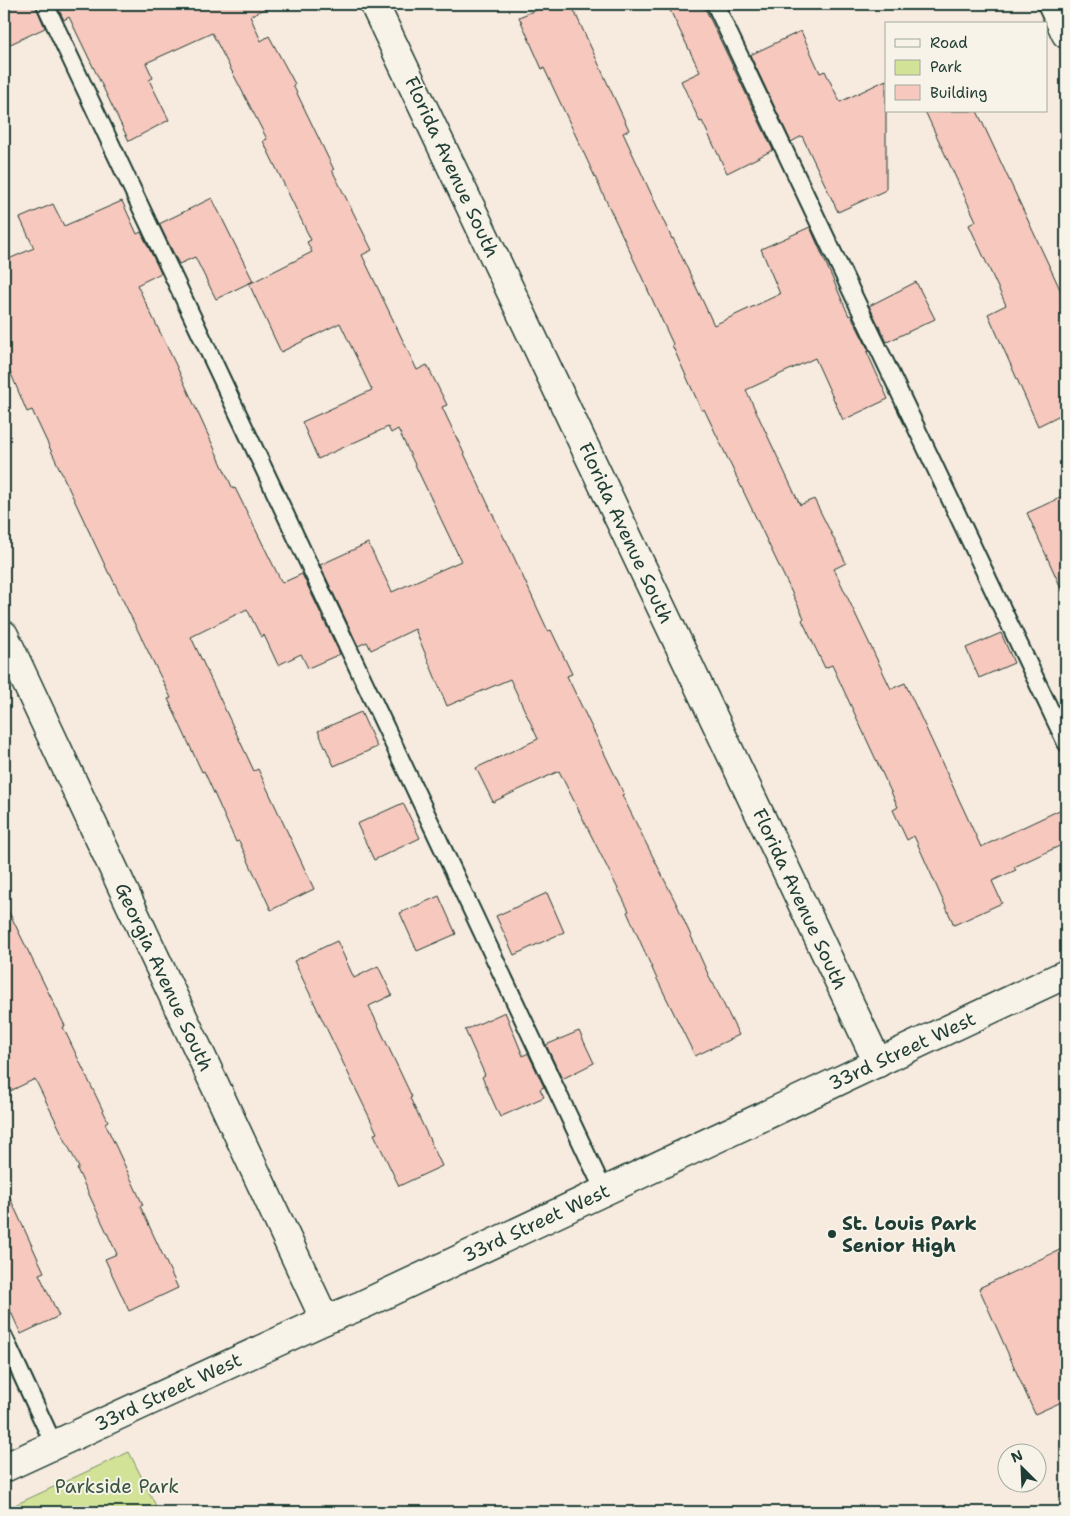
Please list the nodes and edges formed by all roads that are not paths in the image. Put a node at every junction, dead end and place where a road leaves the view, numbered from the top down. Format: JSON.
{"nodes":[{"id":1,"x":44,"y":4,"type":"edge"},
{"id":2,"x":374,"y":4,"type":"edge"},
{"id":3,"x":715,"y":4,"type":"edge"},
{"id":4,"x":1052,"y":4,"type":"edge"},
{"id":5,"x":1066,"y":34,"type":"edge"},
{"id":6,"x":4,"y":635,"type":"edge"},
{"id":7,"x":1066,"y":743,"type":"edge"},
{"id":8,"x":1066,"y":974,"type":"edge"},
{"id":9,"x":878,"y":1063,"type":"junction"},
{"id":10,"x":604,"y":1191,"type":"junction"},
{"id":11,"x":325,"y":1320,"type":"junction"},
{"id":12,"x":4,"y":1337,"type":"edge"},
{"id":13,"x":54,"y":1444,"type":"junction"},
{"id":14,"x":4,"y":1468,"type":"edge"}],
"edges":[{"from":1,"to":10,"type":"lane"},
{"from":2,"to":9,"type":"street","name":"Florida Avenue South"},
{"from":3,"to":7,"type":"lane"},
{"from":4,"to":5,"type":"street"},
{"from":6,"to":11,"type":"street","name":"Georgia Avenue South"},
{"from":8,"to":9,"type":"street","name":"33rd Street West"},
{"from":9,"to":10,"type":"street","name":"33rd Street West"},
{"from":10,"to":11,"type":"street","name":"33rd Street West"},
{"from":11,"to":13,"type":"street","name":"33rd Street West"},
{"from":12,"to":13,"type":"lane"},
{"from":13,"to":14,"type":"street","name":"33rd Street West"}]}
